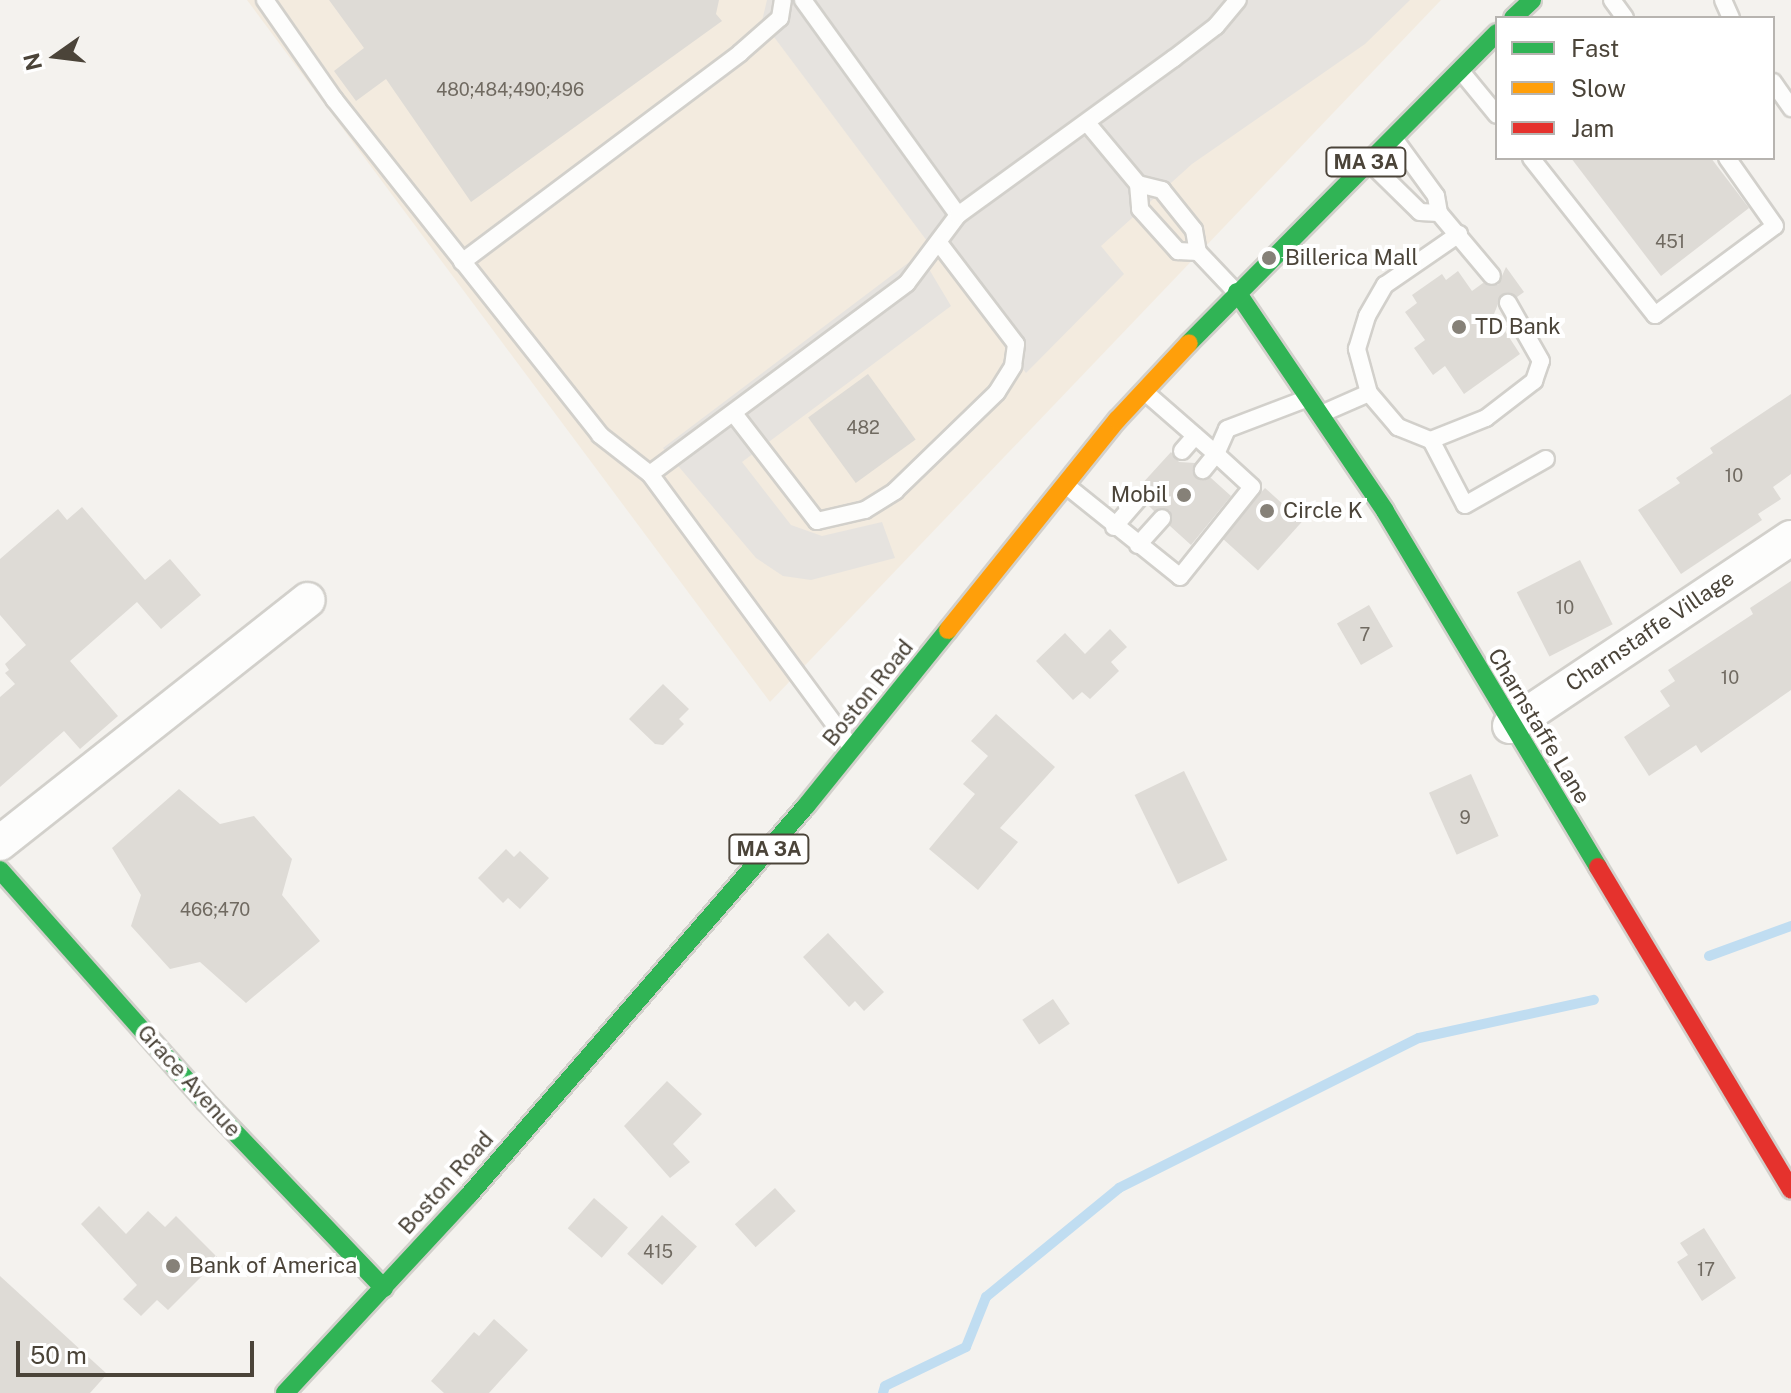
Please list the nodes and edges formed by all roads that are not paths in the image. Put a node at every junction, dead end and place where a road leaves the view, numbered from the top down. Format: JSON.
{"nodes":[{"id":1,"x":265,"y":0,"type":"edge"},
{"id":2,"x":783,"y":0,"type":"edge"},
{"id":3,"x":803,"y":0,"type":"edge"},
{"id":4,"x":1238,"y":0,"type":"edge"},
{"id":5,"x":1532,"y":0,"type":"edge"},
{"id":6,"x":1515,"y":16,"type":"edge"},
{"id":7,"x":1495,"y":35,"type":"edge"},
{"id":8,"x":1459,"y":68,"type":"junction"},
{"id":9,"x":1775,"y":85,"type":"edge"},
{"id":10,"x":1791,"y":108,"type":"edge"},
{"id":11,"x":1495,"y":113,"type":"edge"},
{"id":12,"x":1088,"y":124,"type":"junction"},
{"id":13,"x":1392,"y":136,"type":"junction"},
{"id":14,"x":1533,"y":160,"type":"edge"},
{"id":15,"x":1728,"y":160,"type":"edge"},
{"id":16,"x":1367,"y":161,"type":"junction"},
{"id":17,"x":1138,"y":184,"type":"junction"},
{"id":18,"x":1439,"y":213,"type":"junction"},
{"id":19,"x":958,"y":215,"type":"junction"},
{"id":20,"x":1459,"y":234,"type":"junction"},
{"id":21,"x":939,"y":243,"type":"junction"},
{"id":22,"x":1198,"y":252,"type":"junction"},
{"id":23,"x":462,"y":262,"type":"junction"},
{"id":24,"x":1492,"y":276,"type":"dead end"},
{"id":25,"x":1237,"y":292,"type":"junction"},
{"id":26,"x":1508,"y":303,"type":"dead end"},
{"id":27,"x":1144,"y":391,"type":"junction"},
{"id":28,"x":1369,"y":393,"type":"junction"},
{"id":29,"x":1309,"y":398,"type":"junction"},
{"id":30,"x":1321,"y":414,"type":"junction"},
{"id":31,"x":735,"y":415,"type":"junction"},
{"id":32,"x":1195,"y":436,"type":"junction"},
{"id":33,"x":1431,"y":440,"type":"junction"},
{"id":34,"x":1182,"y":451,"type":"dead end"},
{"id":35,"x":1216,"y":454,"type":"junction"},
{"id":36,"x":1546,"y":459,"type":"dead end"},
{"id":37,"x":1203,"y":470,"type":"dead end"},
{"id":38,"x":650,"y":474,"type":"junction"},
{"id":39,"x":1066,"y":485,"type":"junction"},
{"id":40,"x":1140,"y":497,"type":"dead end"},
{"id":41,"x":1162,"y":518,"type":"dead end"},
{"id":42,"x":1114,"y":527,"type":"junction"},
{"id":43,"x":1791,"y":538,"type":"edge"},
{"id":44,"x":1138,"y":545,"type":"junction"},
{"id":45,"x":308,"y":600,"type":"dead end"},
{"id":46,"x":1510,"y":726,"type":"junction"},
{"id":47,"x":853,"y":750,"type":"junction"},
{"id":48,"x":0,"y":843,"type":"edge"},
{"id":49,"x":0,"y":870,"type":"edge"},
{"id":50,"x":1791,"y":1190,"type":"edge"},
{"id":51,"x":384,"y":1288,"type":"junction"},
{"id":52,"x":285,"y":1393,"type":"edge"}],
"edges":[{"from":1,"to":23,"type":"lane"},
{"from":2,"to":23,"type":"lane"},
{"from":3,"to":19,"type":"lane"},
{"from":4,"to":12,"type":"lane"},
{"from":5,"to":6,"type":"main road"},
{"from":7,"to":8,"type":"main road","name":"Boston Road","number":"MA 3A"},
{"from":8,"to":11,"type":"lane"},
{"from":8,"to":13,"type":"main road","name":"Boston Road","number":"MA 3A"},
{"from":9,"to":10,"type":"lane"},
{"from":12,"to":17,"type":"lane"},
{"from":12,"to":19,"type":"lane"},
{"from":13,"to":16,"type":"main road","name":"Boston Road","number":"MA 3A"},
{"from":13,"to":18,"type":"lane"},
{"from":14,"to":15,"type":"lane"},
{"from":16,"to":18,"type":"lane"},
{"from":16,"to":25,"type":"main road","name":"Boston Road","number":"MA 3A"},
{"from":17,"to":22,"type":"lane"},
{"from":17,"to":22,"type":"lane"},
{"from":18,"to":20,"type":"lane"},
{"from":19,"to":21,"type":"lane"},
{"from":20,"to":24,"type":"lane"},
{"from":20,"to":28,"type":"lane"},
{"from":21,"to":31,"type":"lane"},
{"from":21,"to":31,"type":"lane"},
{"from":22,"to":25,"type":"lane"},
{"from":23,"to":38,"type":"lane"},
{"from":25,"to":27,"type":"main road","name":"Boston Road","number":"MA 3A"},
{"from":25,"to":29,"type":"main road","name":"Charnstaffe Lane"},
{"from":26,"to":33,"type":"lane"},
{"from":27,"to":32,"type":"lane"},
{"from":27,"to":39,"type":"main road","name":"Boston Road","number":"MA 3A"},
{"from":28,"to":30,"type":"lane"},
{"from":28,"to":33,"type":"lane"},
{"from":29,"to":30,"type":"main road","name":"Charnstaffe Lane"},
{"from":29,"to":35,"type":"lane"},
{"from":30,"to":46,"type":"main road","name":"Charnstaffe Lane"},
{"from":31,"to":38,"type":"lane"},
{"from":32,"to":34,"type":"lane"},
{"from":32,"to":35,"type":"lane"},
{"from":33,"to":36,"type":"lane"},
{"from":35,"to":37,"type":"lane"},
{"from":35,"to":44,"type":"lane"},
{"from":38,"to":47,"type":"lane"},
{"from":39,"to":42,"type":"lane"},
{"from":39,"to":47,"type":"main road","name":"Boston Road","number":"MA 3A"},
{"from":40,"to":42,"type":"lane"},
{"from":41,"to":44,"type":"lane"},
{"from":42,"to":44,"type":"lane"},
{"from":43,"to":46,"type":"street","name":"Charnstaffe Village"},
{"from":45,"to":48,"type":"street"},
{"from":46,"to":50,"type":"main road","name":"Charnstaffe Lane"},
{"from":47,"to":51,"type":"main road","name":"Boston Road","number":"MA 3A"},
{"from":49,"to":51,"type":"main road","name":"Grace Avenue"},
{"from":51,"to":52,"type":"main road","name":"Boston Road","number":"MA 3A"}]}
